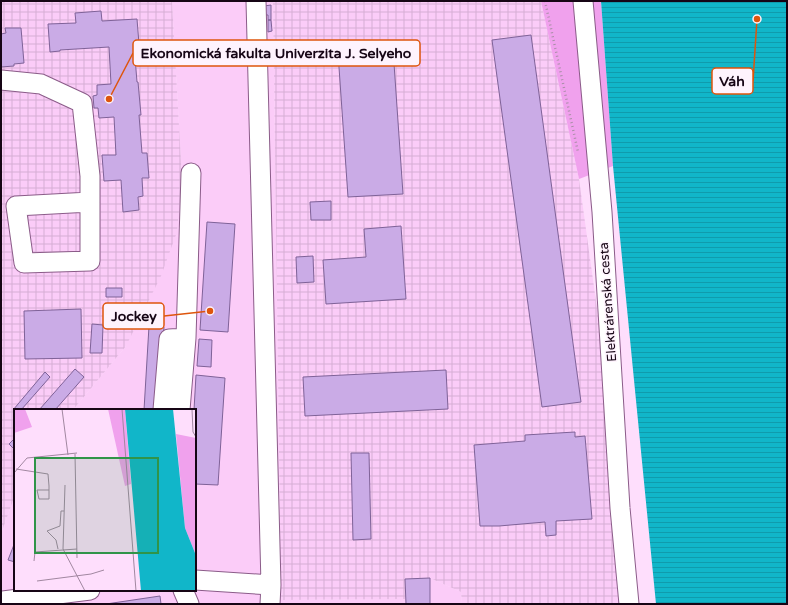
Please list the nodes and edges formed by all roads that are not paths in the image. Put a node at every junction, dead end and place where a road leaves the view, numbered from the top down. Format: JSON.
{"nodes":[{"id":1,"x":256,"y":1,"type":"edge"},
{"id":2,"x":582,"y":1,"type":"edge"},
{"id":3,"x":1,"y":80,"type":"edge"},
{"id":4,"x":191,"y":173,"type":"dead end"},
{"id":5,"x":90,"y":202,"type":"junction"},
{"id":6,"x":186,"y":338,"type":"junction"},
{"id":7,"x":162,"y":409,"type":"edge"},
{"id":8,"x":180,"y":409,"type":"edge"},
{"id":9,"x":196,"y":580,"type":"edge"},
{"id":10,"x":271,"y":585,"type":"junction"},
{"id":11,"x":82,"y":591,"type":"edge"},
{"id":12,"x":183,"y":591,"type":"edge"},
{"id":13,"x":1,"y":603,"type":"edge"},
{"id":14,"x":189,"y":604,"type":"edge"},
{"id":15,"x":270,"y":604,"type":"edge"},
{"id":16,"x":629,"y":604,"type":"edge"}],
"edges":[{"from":1,"to":10,"type":"street"},
{"from":2,"to":16,"type":"street","name":"Elektrárenská cesta"},
{"from":3,"to":5,"type":"street"},
{"from":4,"to":6,"type":"street"},
{"from":5,"to":5,"type":"street"},
{"from":6,"to":7,"type":"street"},
{"from":6,"to":8,"type":"street"},
{"from":9,"to":10,"type":"street"},
{"from":10,"to":15,"type":"street"},
{"from":11,"to":13,"type":"street"},
{"from":12,"to":14,"type":"street"}]}
